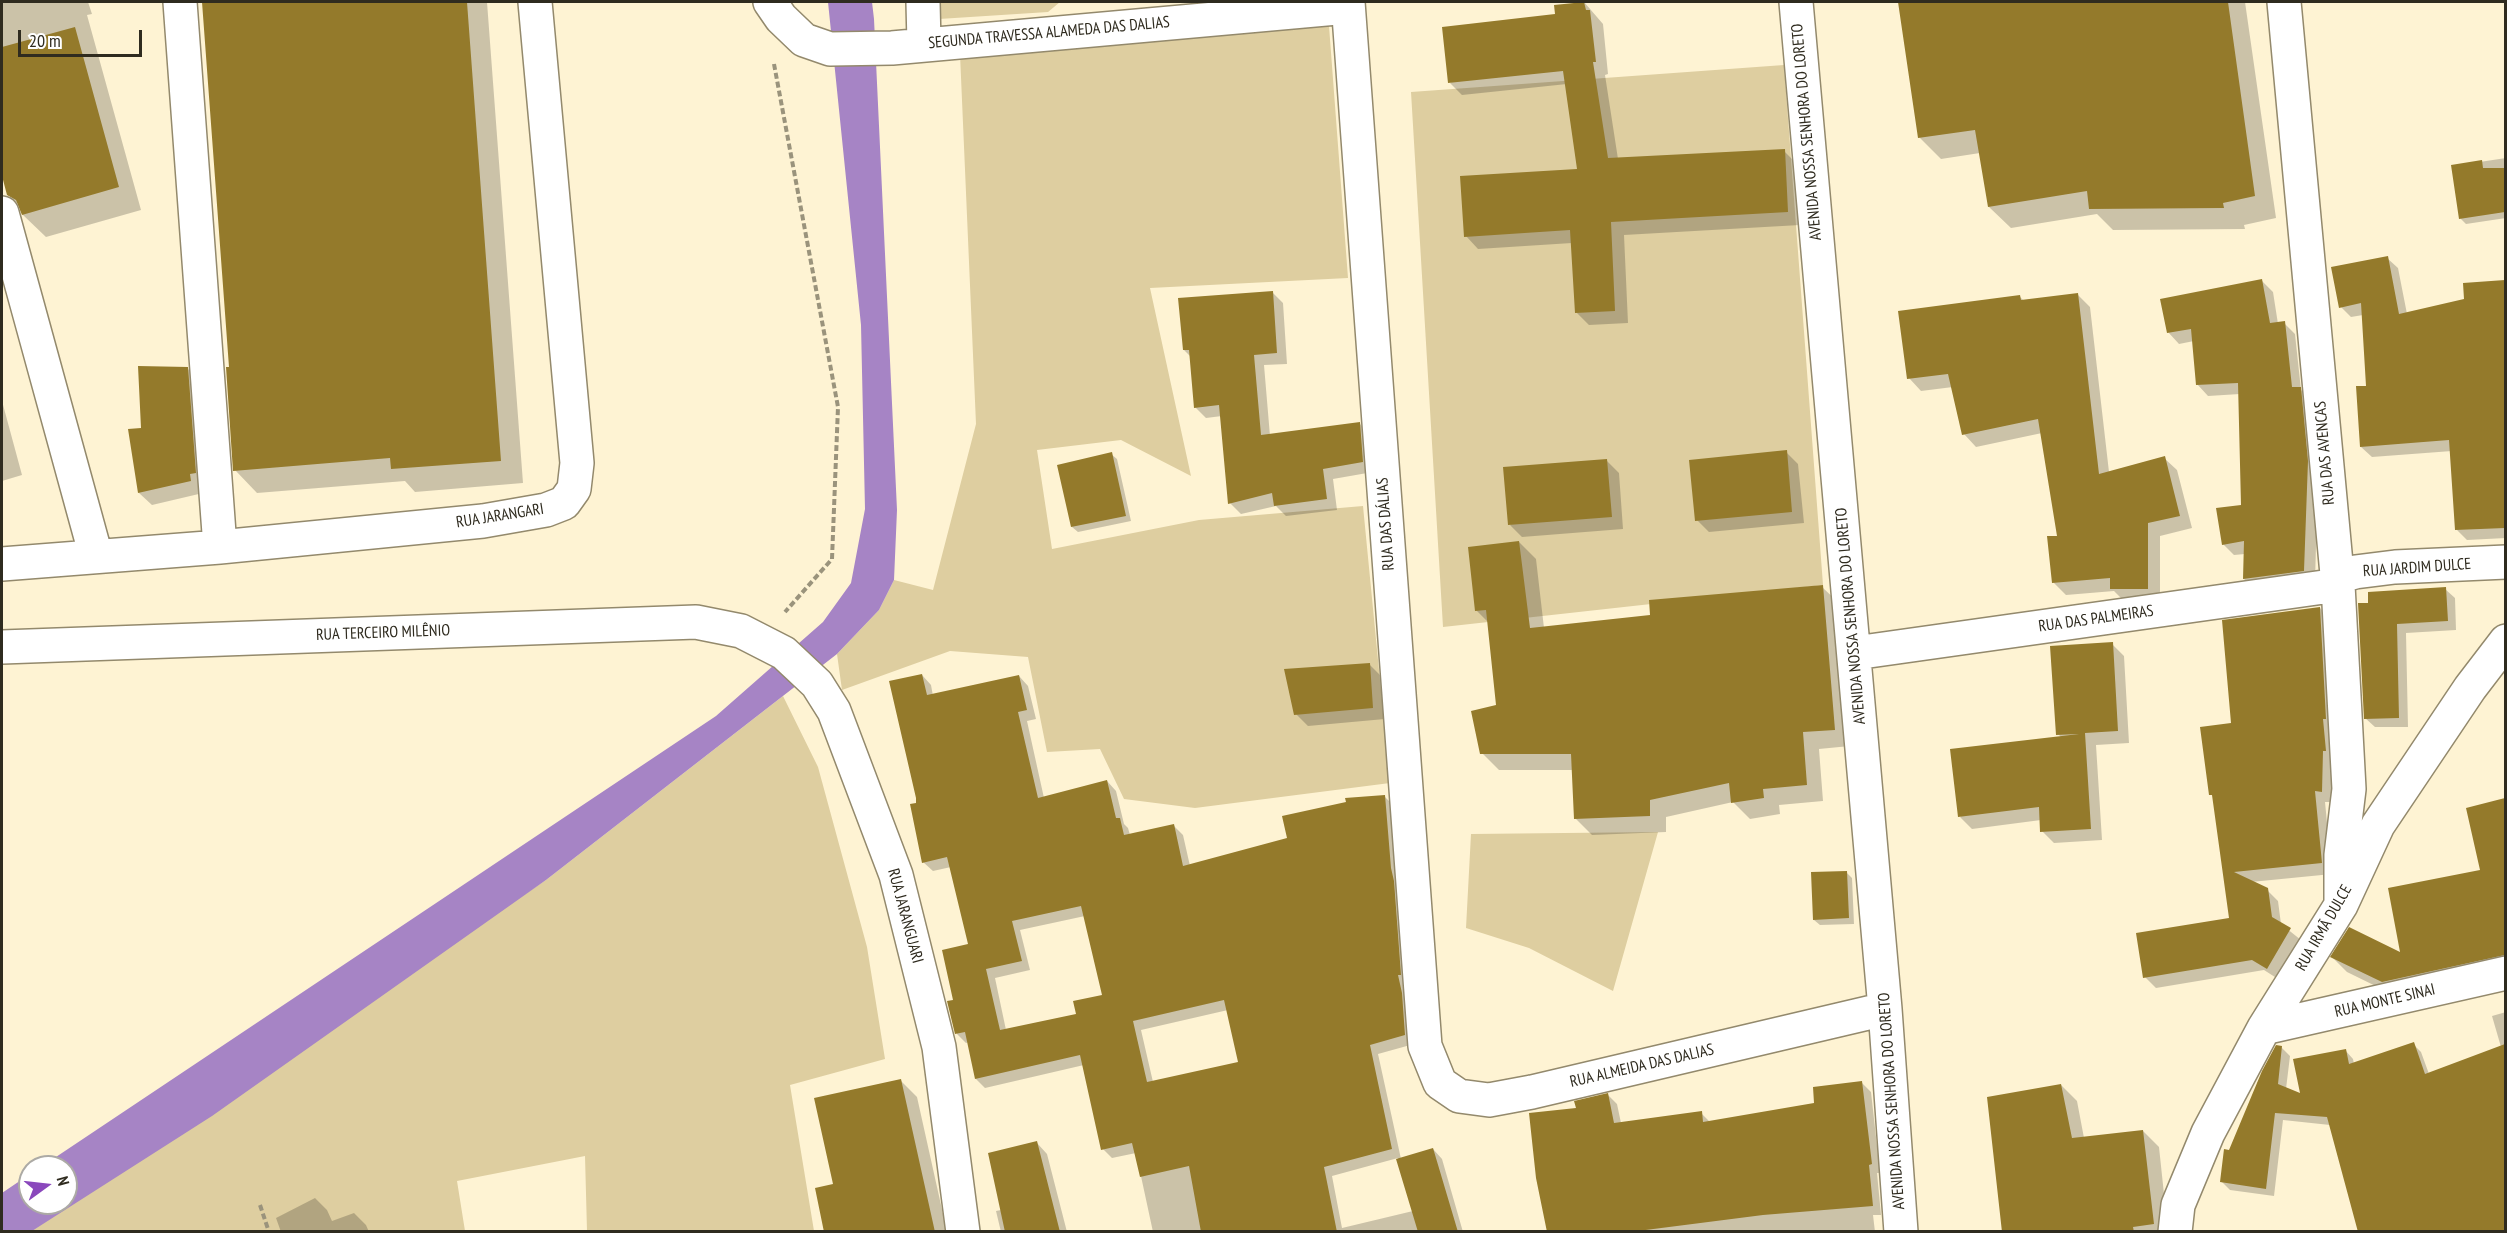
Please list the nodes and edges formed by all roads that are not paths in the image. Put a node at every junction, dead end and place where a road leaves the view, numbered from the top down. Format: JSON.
{"nodes":[{"id":1,"x":180,"y":2,"type":"edge"},
{"id":2,"x":536,"y":2,"type":"edge"},
{"id":3,"x":770,"y":2,"type":"edge"},
{"id":4,"x":923,"y":2,"type":"edge"},
{"id":5,"x":1796,"y":2,"type":"edge"},
{"id":6,"x":2284,"y":2,"type":"edge"},
{"id":7,"x":1348,"y":4,"type":"edge"},
{"id":8,"x":924,"y":44,"type":"junction"},
{"id":9,"x":2,"y":213,"type":"edge"},
{"id":10,"x":220,"y":547,"type":"junction"},
{"id":11,"x":96,"y":556,"type":"junction"},
{"id":12,"x":2505,"y":562,"type":"edge"},
{"id":13,"x":2,"y":564,"type":"edge"},
{"id":14,"x":2337,"y":585,"type":"junction"},
{"id":15,"x":2505,"y":641,"type":"edge"},
{"id":16,"x":772,"y":646,"type":"joint"},
{"id":17,"x":2,"y":647,"type":"edge"},
{"id":18,"x":1854,"y":653,"type":"junction"},
{"id":19,"x":2341,"y":905,"type":"junction"},
{"id":20,"x":2505,"y":973,"type":"edge"},
{"id":21,"x":1885,"y":1009,"type":"junction"},
{"id":22,"x":2264,"y":1028,"type":"junction"},
{"id":23,"x":1425,"y":1046,"type":"joint"},
{"id":24,"x":963,"y":1232,"type":"edge"},
{"id":25,"x":1901,"y":1232,"type":"edge"},
{"id":26,"x":2175,"y":1232,"type":"edge"}],
"edges":[{"from":1,"to":10,"type":"street"},
{"from":2,"to":10,"type":"street","name":"RUA JARANGARI"},
{"from":3,"to":8,"type":"street","name":"SEGUNDA TRAVESSA ALAMEDA DAS DALIAS"},
{"from":4,"to":8,"type":"street"},
{"from":5,"to":18,"type":"street","name":"AVENIDA NOSSA SENHORA DO LORETO"},
{"from":6,"to":14,"type":"street","name":"RUA DAS AVENCAS"},
{"from":7,"to":8,"type":"street","name":"SEGUNDA TRAVESSA ALAMEDA DAS DALIAS"},
{"from":7,"to":23,"type":"street","name":"RUA DAS DÁLIAS"},
{"from":9,"to":11,"type":"street"},
{"from":10,"to":11,"type":"street","name":"RUA JARANGARI"},
{"from":11,"to":13,"type":"street","name":"RUA JARANGARI"},
{"from":12,"to":14,"type":"street","name":"RUA JARDIM DULCE"},
{"from":14,"to":18,"type":"street","name":"RUA DAS PALMEIRAS"},
{"from":14,"to":19,"type":"street","name":"RUA DAS AVENCAS"},
{"from":15,"to":19,"type":"street","name":"RUA IRMÃ DULCE"},
{"from":16,"to":17,"type":"street","name":"RUA TERCEIRO MILÊNIO"},
{"from":16,"to":24,"type":"street","name":"RUA JARANGUARI"},
{"from":18,"to":21,"type":"street","name":"AVENIDA NOSSA SENHORA DO LORETO"},
{"from":19,"to":22,"type":"street","name":"RUA IRMÃ DULCE"},
{"from":20,"to":22,"type":"street","name":"RUA MONTE SINAI"},
{"from":21,"to":23,"type":"street","name":"RUA ALMEIDA DAS DALIAS"},
{"from":21,"to":25,"type":"street","name":"AVENIDA NOSSA SENHORA DO LORETO"},
{"from":22,"to":26,"type":"street","name":"RUA IRMÃ DULCE"}]}
